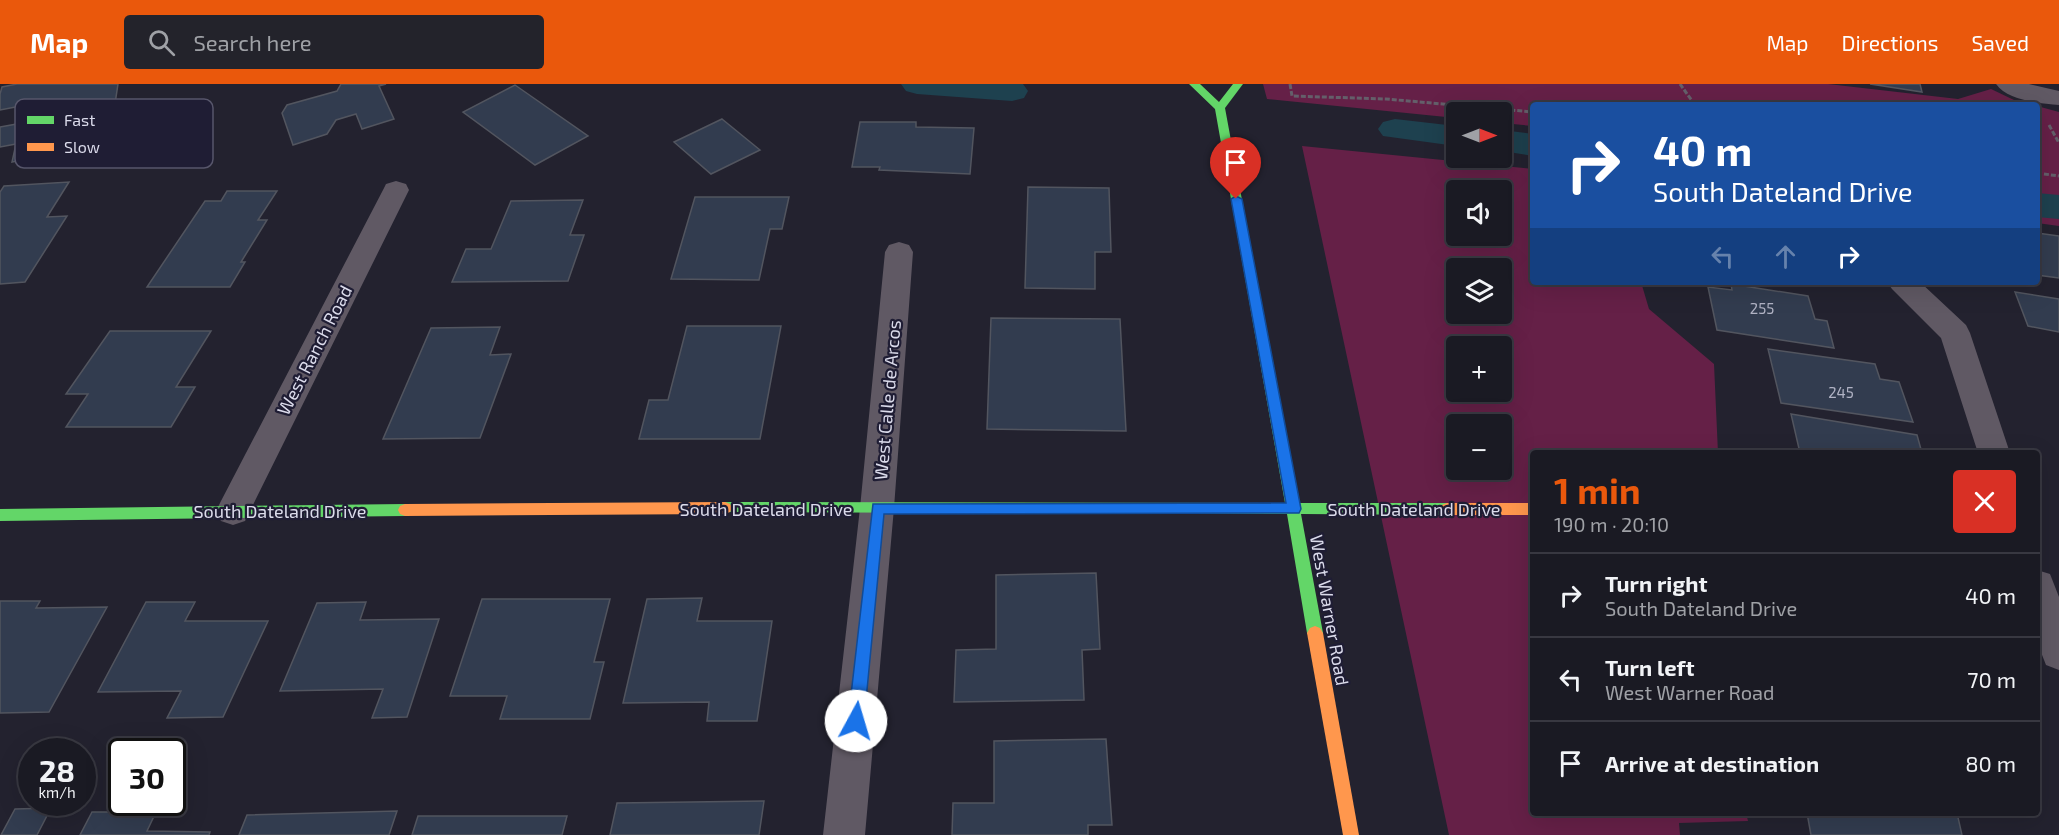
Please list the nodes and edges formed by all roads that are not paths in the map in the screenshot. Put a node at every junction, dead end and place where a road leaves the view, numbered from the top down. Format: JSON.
{"nodes":[{"id":1,"x":1194,"y":84,"type":"edge"},
{"id":2,"x":1238,"y":84,"type":"edge"},
{"id":3,"x":2008,"y":84,"type":"edge"},
{"id":4,"x":2059,"y":98,"type":"edge"},
{"id":5,"x":1220,"y":108,"type":"junction"},
{"id":6,"x":396,"y":190,"type":"dead end"},
{"id":7,"x":899,"y":252,"type":"dead end"},
{"id":8,"x":1905,"y":285,"type":"edge"},
{"id":9,"x":1993,"y":450,"type":"edge"},
{"id":10,"x":878,"y":508,"type":"junction"},
{"id":11,"x":1294,"y":509,"type":"junction"},
{"id":12,"x":1530,"y":509,"type":"edge"},
{"id":13,"x":233,"y":511,"type":"junction"},
{"id":14,"x":0,"y":515,"type":"edge"},
{"id":15,"x":2040,"y":567,"type":"edge"},
{"id":16,"x":2059,"y":570,"type":"edge"},
{"id":17,"x":2040,"y":594,"type":"edge"},
{"id":18,"x":2059,"y":652,"type":"edge"},
{"id":19,"x":844,"y":835,"type":"edge"},
{"id":20,"x":1351,"y":835,"type":"edge"}],
"edges":[{"from":1,"to":5,"type":"street"},
{"from":2,"to":5,"type":"street"},
{"from":3,"to":4,"type":"street"},
{"from":5,"to":11,"type":"street","name":"West Warner Road"},
{"from":6,"to":13,"type":"street","name":"West Ranch Road"},
{"from":7,"to":10,"type":"street","name":"West Calle de Arcos"},
{"from":8,"to":9,"type":"street"},
{"from":10,"to":11,"type":"street","name":"South Dateland Drive"},
{"from":10,"to":13,"type":"street","name":"South Dateland Drive"},
{"from":10,"to":19,"type":"street","name":"West Calle de Arcos"},
{"from":11,"to":12,"type":"street","name":"South Dateland Drive"},
{"from":11,"to":20,"type":"street","name":"West Warner Road"},
{"from":13,"to":14,"type":"street","name":"South Dateland Drive"},
{"from":15,"to":16,"type":"street"},
{"from":17,"to":18,"type":"street"}]}
